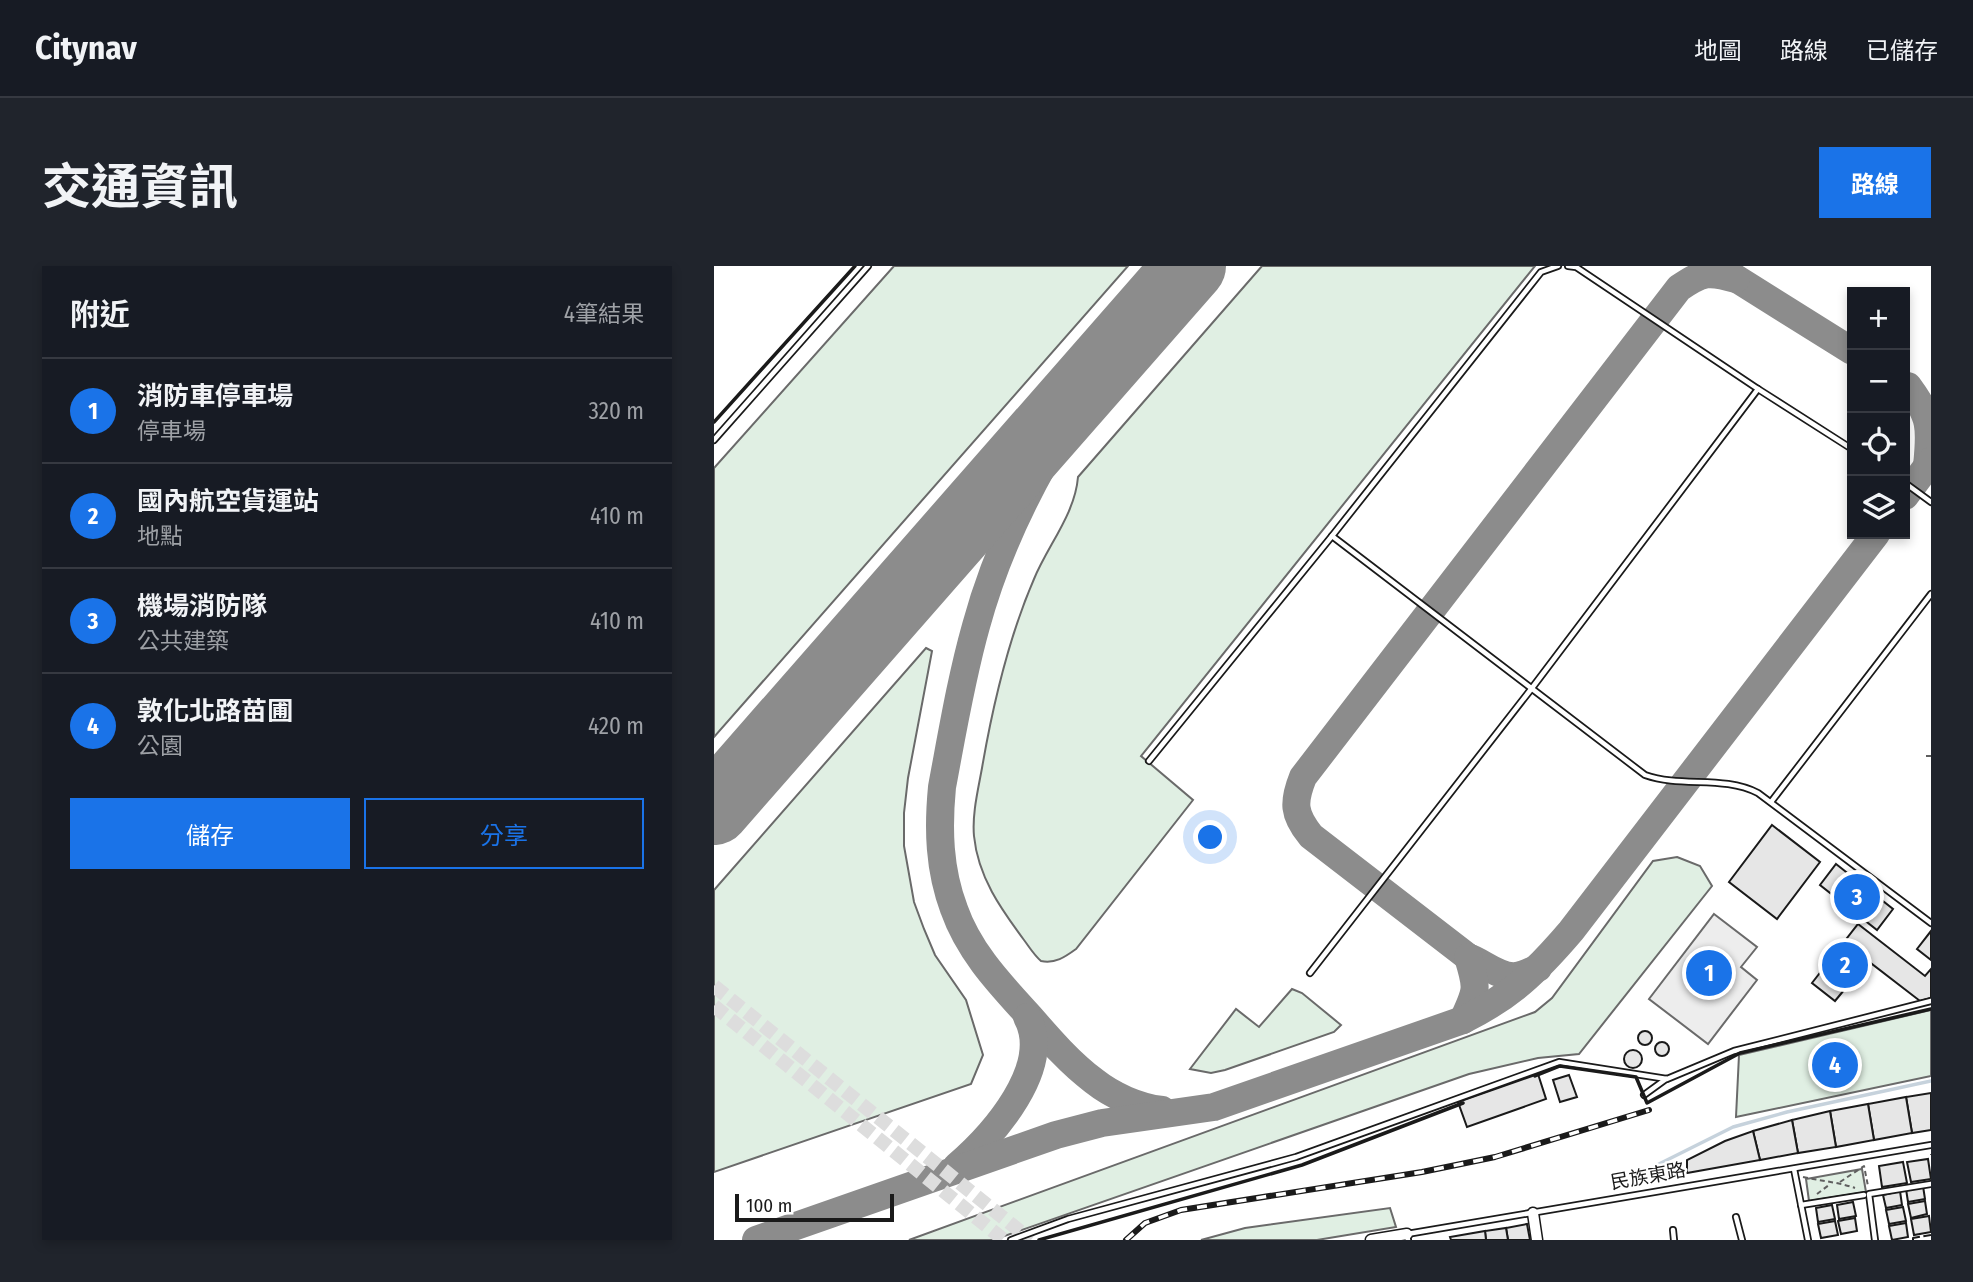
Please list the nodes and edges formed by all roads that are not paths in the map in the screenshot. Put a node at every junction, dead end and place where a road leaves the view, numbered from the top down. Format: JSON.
{"nodes":[{"id":1,"x":868,"y":266,"type":"edge"},
{"id":2,"x":1558,"y":266,"type":"edge"},
{"id":3,"x":1568,"y":266,"type":"edge"},
{"id":4,"x":1758,"y":389,"type":"junction"},
{"id":5,"x":714,"y":440,"type":"edge"},
{"id":6,"x":1847,"y":446,"type":"edge"},
{"id":7,"x":1910,"y":487,"type":"edge"},
{"id":8,"x":1931,"y":502,"type":"edge"},
{"id":9,"x":1332,"y":537,"type":"junction"},
{"id":10,"x":1931,"y":594,"type":"edge"},
{"id":11,"x":1531,"y":688,"type":"junction"},
{"id":12,"x":1149,"y":761,"type":"dead end"},
{"id":13,"x":1771,"y":802,"type":"junction"},
{"id":14,"x":1931,"y":923,"type":"edge"},
{"id":15,"x":1310,"y":973,"type":"dead end"},
{"id":16,"x":1931,"y":1001,"type":"edge"},
{"id":17,"x":1667,"y":1079,"type":"junction"},
{"id":18,"x":1644,"y":1095,"type":"dead end"},
{"id":19,"x":1931,"y":1145,"type":"edge"},
{"id":20,"x":1794,"y":1168,"type":"junction"},
{"id":21,"x":1931,"y":1184,"type":"edge"},
{"id":22,"x":1866,"y":1194,"type":"junction"},
{"id":23,"x":1801,"y":1205,"type":"junction"},
{"id":24,"x":1533,"y":1213,"type":"junction"},
{"id":25,"x":1737,"y":1217,"type":"dead end"},
{"id":26,"x":1673,"y":1230,"type":"dead end"},
{"id":27,"x":1408,"y":1237,"type":"edge"},
{"id":28,"x":1011,"y":1240,"type":"edge"},
{"id":29,"x":1371,"y":1240,"type":"edge"},
{"id":30,"x":1537,"y":1240,"type":"edge"},
{"id":31,"x":1674,"y":1240,"type":"edge"},
{"id":32,"x":1742,"y":1240,"type":"edge"},
{"id":33,"x":1808,"y":1240,"type":"edge"},
{"id":34,"x":1875,"y":1240,"type":"edge"}],
"edges":[{"from":1,"to":5,"type":"lane"},
{"from":2,"to":9,"type":"lane"},
{"from":3,"to":4,"type":"lane"},
{"from":4,"to":6,"type":"lane"},
{"from":4,"to":11,"type":"lane"},
{"from":7,"to":8,"type":"lane"},
{"from":9,"to":11,"type":"lane"},
{"from":9,"to":12,"type":"lane"},
{"from":10,"to":13,"type":"lane"},
{"from":11,"to":13,"type":"lane"},
{"from":11,"to":15,"type":"lane"},
{"from":13,"to":14,"type":"lane"},
{"from":16,"to":17,"type":"lane"},
{"from":17,"to":18,"type":"lane"},
{"from":17,"to":28,"type":"lane"},
{"from":19,"to":20,"type":"lane","name":"民族東路"},
{"from":20,"to":23,"type":"lane"},
{"from":20,"to":24,"type":"lane","name":"民族東路"},
{"from":21,"to":22,"type":"lane"},
{"from":22,"to":23,"type":"lane"},
{"from":22,"to":34,"type":"lane"},
{"from":23,"to":33,"type":"lane"},
{"from":24,"to":27,"type":"lane","name":"民族東路"},
{"from":24,"to":30,"type":"street"},
{"from":25,"to":32,"type":"lane"},
{"from":26,"to":31,"type":"lane"},
{"from":27,"to":29,"type":"street","name":"民族東路"}]}
